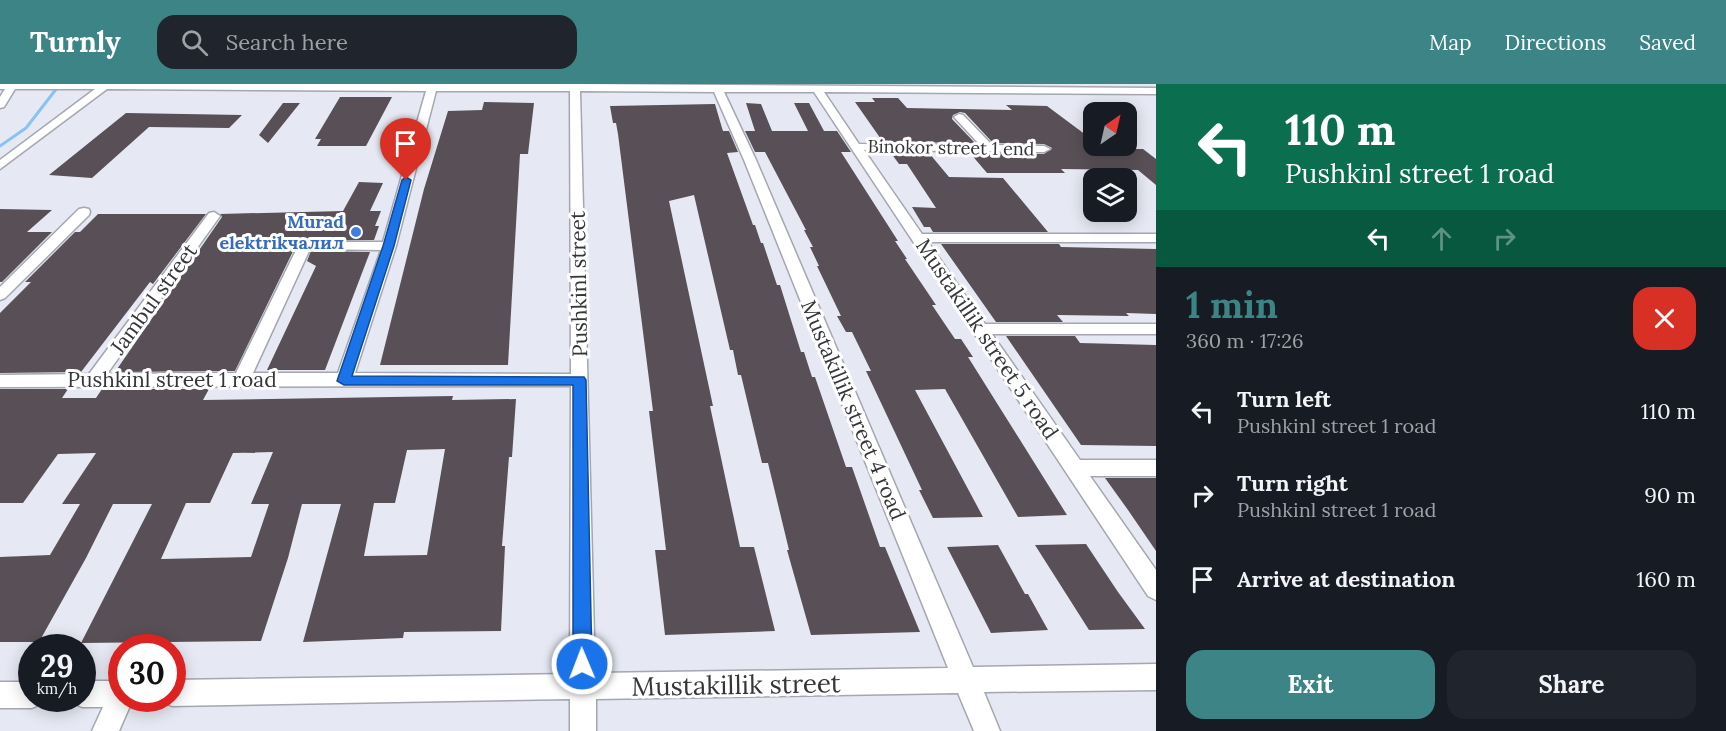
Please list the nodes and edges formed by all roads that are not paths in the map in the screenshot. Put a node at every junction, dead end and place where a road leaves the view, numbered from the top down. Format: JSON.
{"nodes":[{"id":1,"x":643,"y":84,"type":"edge"},
{"id":2,"x":8,"y":85,"type":"edge"},
{"id":3,"x":1096,"y":85,"type":"edge"},
{"id":4,"x":105,"y":86,"type":"junction"},
{"id":5,"x":575,"y":86,"type":"edge"},
{"id":6,"x":1156,"y":87,"type":"edge"},
{"id":7,"x":432,"y":88,"type":"junction"},
{"id":8,"x":718,"y":90,"type":"junction"},
{"id":9,"x":817,"y":90,"type":"junction"},
{"id":10,"x":1156,"y":91,"type":"edge"},
{"id":11,"x":0,"y":105,"type":"edge"},
{"id":12,"x":959,"y":117,"type":"dead end"},
{"id":13,"x":857,"y":147,"type":"junction"},
{"id":14,"x":989,"y":148,"type":"junction"},
{"id":15,"x":1044,"y":149,"type":"dead end"},
{"id":16,"x":0,"y":166,"type":"edge"},
{"id":17,"x":84,"y":212,"type":"dead end"},
{"id":18,"x":214,"y":216,"type":"dead end"},
{"id":19,"x":919,"y":238,"type":"junction"},
{"id":20,"x":1156,"y":238,"type":"edge"},
{"id":21,"x":389,"y":246,"type":"junction"},
{"id":22,"x":0,"y":295,"type":"edge"},
{"id":23,"x":980,"y":329,"type":"junction"},
{"id":24,"x":1156,"y":329,"type":"edge"},
{"id":25,"x":242,"y":379,"type":"junction"},
{"id":26,"x":580,"y":380,"type":"junction"},
{"id":27,"x":0,"y":381,"type":"edge"},
{"id":28,"x":93,"y":381,"type":"junction"},
{"id":29,"x":344,"y":381,"type":"junction"},
{"id":30,"x":1075,"y":468,"type":"junction"},
{"id":31,"x":1156,"y":468,"type":"edge"},
{"id":32,"x":1156,"y":589,"type":"edge"},
{"id":33,"x":1156,"y":677,"type":"edge"},
{"id":34,"x":966,"y":681,"type":"junction"},
{"id":35,"x":582,"y":688,"type":"junction"},
{"id":36,"x":186,"y":693,"type":"edge"},
{"id":37,"x":0,"y":695,"type":"edge"},
{"id":38,"x":18,"y":695,"type":"edge"},
{"id":39,"x":114,"y":712,"type":"edge"},
{"id":40,"x":105,"y":731,"type":"edge"},
{"id":41,"x":583,"y":731,"type":"edge"},
{"id":42,"x":987,"y":731,"type":"edge"}],
"edges":[{"from":1,"to":3,"type":"street"},
{"from":2,"to":4,"type":"street"},
{"from":2,"to":11,"type":"street"},
{"from":3,"to":6,"type":"street"},
{"from":4,"to":7,"type":"street"},
{"from":4,"to":16,"type":"street"},
{"from":5,"to":7,"type":"street"},
{"from":5,"to":8,"type":"street"},
{"from":5,"to":26,"type":"street","name":"Pushkinl street"},
{"from":7,"to":21,"type":"street"},
{"from":8,"to":9,"type":"street"},
{"from":8,"to":34,"type":"street","name":"Mustakillik street 4 road"},
{"from":9,"to":10,"type":"street"},
{"from":9,"to":13,"type":"street","name":"Mustakillik street 5 road"},
{"from":12,"to":14,"type":"street"},
{"from":13,"to":14,"type":"street","name":"Binokor street 1 end"},
{"from":13,"to":19,"type":"street","name":"Mustakillik street 5 road"},
{"from":14,"to":15,"type":"street","name":"Binokor street 1 end"},
{"from":17,"to":22,"type":"street"},
{"from":18,"to":28,"type":"street","name":"Jambul street"},
{"from":19,"to":20,"type":"street"},
{"from":19,"to":23,"type":"street","name":"Mustakillik street 5 road"},
{"from":21,"to":25,"type":"street"},
{"from":21,"to":29,"type":"street"},
{"from":23,"to":24,"type":"street"},
{"from":23,"to":30,"type":"street","name":"Mustakillik street 5 road"},
{"from":25,"to":28,"type":"street","name":"Pushkinl street 1 road"},
{"from":25,"to":29,"type":"street","name":"Pushkinl street 1 road"},
{"from":26,"to":29,"type":"street","name":"Pushkinl street 1 road"},
{"from":26,"to":35,"type":"street","name":"Pushkinl street"},
{"from":27,"to":28,"type":"street","name":"Pushkinl street 1 road"},
{"from":30,"to":31,"type":"street"},
{"from":30,"to":32,"type":"street","name":"Mustakillik street 5 road"},
{"from":33,"to":34,"type":"street","name":"Mustakillik street"},
{"from":34,"to":35,"type":"street","name":"Mustakillik street"},
{"from":34,"to":42,"type":"street","name":"Mustakillik street 4 road"},
{"from":35,"to":36,"type":"street","name":"Mustakillik street"},
{"from":35,"to":41,"type":"street","name":"Pushkinl street"},
{"from":37,"to":38,"type":"street"},
{"from":39,"to":40,"type":"street"}]}
